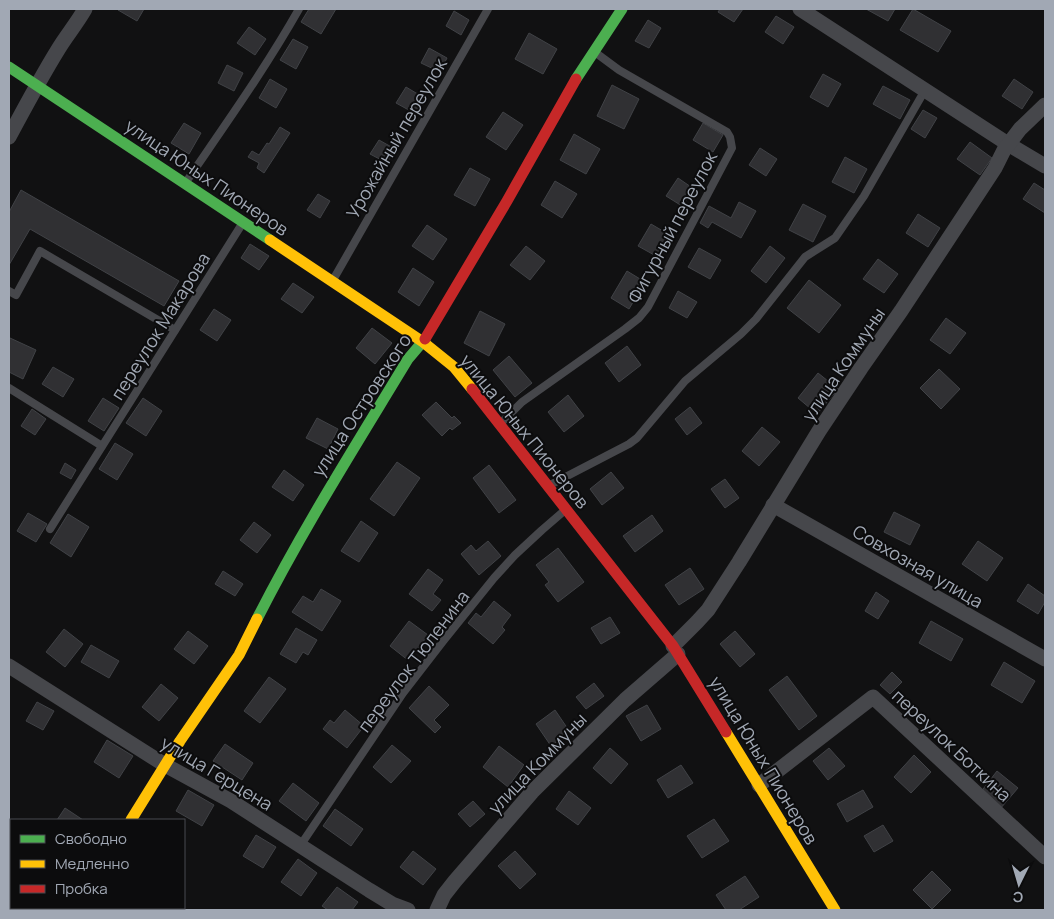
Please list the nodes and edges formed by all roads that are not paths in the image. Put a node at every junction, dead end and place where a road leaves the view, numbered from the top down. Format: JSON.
{"nodes":[{"id":1,"x":85,"y":9,"type":"edge"},
{"id":2,"x":299,"y":9,"type":"edge"},
{"id":3,"x":488,"y":9,"type":"edge"},
{"id":4,"x":622,"y":9,"type":"edge"},
{"id":5,"x":800,"y":9,"type":"edge"},
{"id":6,"x":594,"y":52,"type":"junction"},
{"id":7,"x":9,"y":67,"type":"edge"},
{"id":8,"x":37,"y":85,"type":"junction"},
{"id":9,"x":925,"y":90,"type":"junction"},
{"id":10,"x":1045,"y":105,"type":"edge"},
{"id":11,"x":9,"y":137,"type":"edge"},
{"id":12,"x":1008,"y":144,"type":"junction"},
{"id":13,"x":1045,"y":166,"type":"edge"},
{"id":14,"x":185,"y":184,"type":"junction"},
{"id":15,"x":243,"y":222,"type":"junction"},
{"id":16,"x":332,"y":282,"type":"junction"},
{"id":17,"x":9,"y":291,"type":"edge"},
{"id":18,"x":175,"y":330,"type":"junction"},
{"id":19,"x":423,"y":342,"type":"junction"},
{"id":20,"x":9,"y":388,"type":"edge"},
{"id":21,"x":500,"y":425,"type":"junction"},
{"id":22,"x":102,"y":446,"type":"junction"},
{"id":23,"x":548,"y":486,"type":"junction"},
{"id":24,"x":773,"y":505,"type":"junction"},
{"id":25,"x":566,"y":509,"type":"junction"},
{"id":26,"x":50,"y":528,"type":"dead end"},
{"id":27,"x":676,"y":650,"type":"junction"},
{"id":28,"x":1045,"y":660,"type":"edge"},
{"id":29,"x":9,"y":666,"type":"edge"},
{"id":30,"x":165,"y":765,"type":"junction"},
{"id":31,"x":759,"y":785,"type":"junction"},
{"id":32,"x":132,"y":819,"type":"edge"},
{"id":33,"x":300,"y":846,"type":"junction"},
{"id":34,"x":1045,"y":857,"type":"edge"},
{"id":35,"x":408,"y":910,"type":"edge"},
{"id":36,"x":437,"y":910,"type":"edge"},
{"id":37,"x":835,"y":910,"type":"edge"}],
"edges":[{"from":1,"to":8,"type":"street"},
{"from":2,"to":14,"type":"lane"},
{"from":3,"to":16,"type":"lane","name":"Урожайный переулок"},
{"from":4,"to":6,"type":"main road","name":"улица Островского"},
{"from":5,"to":9,"type":"street"},
{"from":6,"to":19,"type":"main road","name":"улица Островского"},
{"from":6,"to":21,"type":"lane","name":"Фигурный переулок"},
{"from":7,"to":8,"type":"main road","name":"улица Юных Пионеров"},
{"from":8,"to":11,"type":"street"},
{"from":8,"to":14,"type":"main road","name":"улица Юных Пионеров"},
{"from":9,"to":12,"type":"street"},
{"from":9,"to":23,"type":"lane"},
{"from":10,"to":12,"type":"street","name":"улица Коммуны"},
{"from":12,"to":13,"type":"street"},
{"from":12,"to":24,"type":"street","name":"улица Коммуны"},
{"from":14,"to":15,"type":"main road","name":"улица Юных Пионеров"},
{"from":15,"to":16,"type":"main road","name":"улица Юных Пионеров"},
{"from":15,"to":18,"type":"lane","name":"переулок Макарова"},
{"from":16,"to":19,"type":"main road","name":"улица Юных Пионеров"},
{"from":17,"to":18,"type":"lane"},
{"from":18,"to":22,"type":"lane","name":"переулок Макарова"},
{"from":19,"to":21,"type":"main road","name":"улица Юных Пионеров"},
{"from":19,"to":30,"type":"main road","name":"улица Островского"},
{"from":20,"to":22,"type":"lane"},
{"from":21,"to":23,"type":"main road","name":"улица Юных Пионеров"},
{"from":22,"to":26,"type":"lane","name":"переулок Макарова"},
{"from":23,"to":25,"type":"main road","name":"улица Юных Пионеров"},
{"from":24,"to":27,"type":"street","name":"улица Коммуны"},
{"from":24,"to":28,"type":"street","name":"Совхозная улица"},
{"from":25,"to":27,"type":"main road","name":"улица Юных Пионеров"},
{"from":25,"to":33,"type":"lane","name":"переулок Тюленина"},
{"from":27,"to":31,"type":"main road","name":"улица Юных Пионеров"},
{"from":27,"to":36,"type":"street","name":"улица Коммуны"},
{"from":29,"to":30,"type":"street","name":"улица Герцена"},
{"from":30,"to":32,"type":"main road","name":"улица Островского"},
{"from":30,"to":33,"type":"street","name":"улица Герцена"},
{"from":31,"to":34,"type":"street","name":"переулок Боткина"},
{"from":31,"to":37,"type":"main road","name":"улица Юных Пионеров"},
{"from":33,"to":35,"type":"street","name":"улица Герцена"}]}
